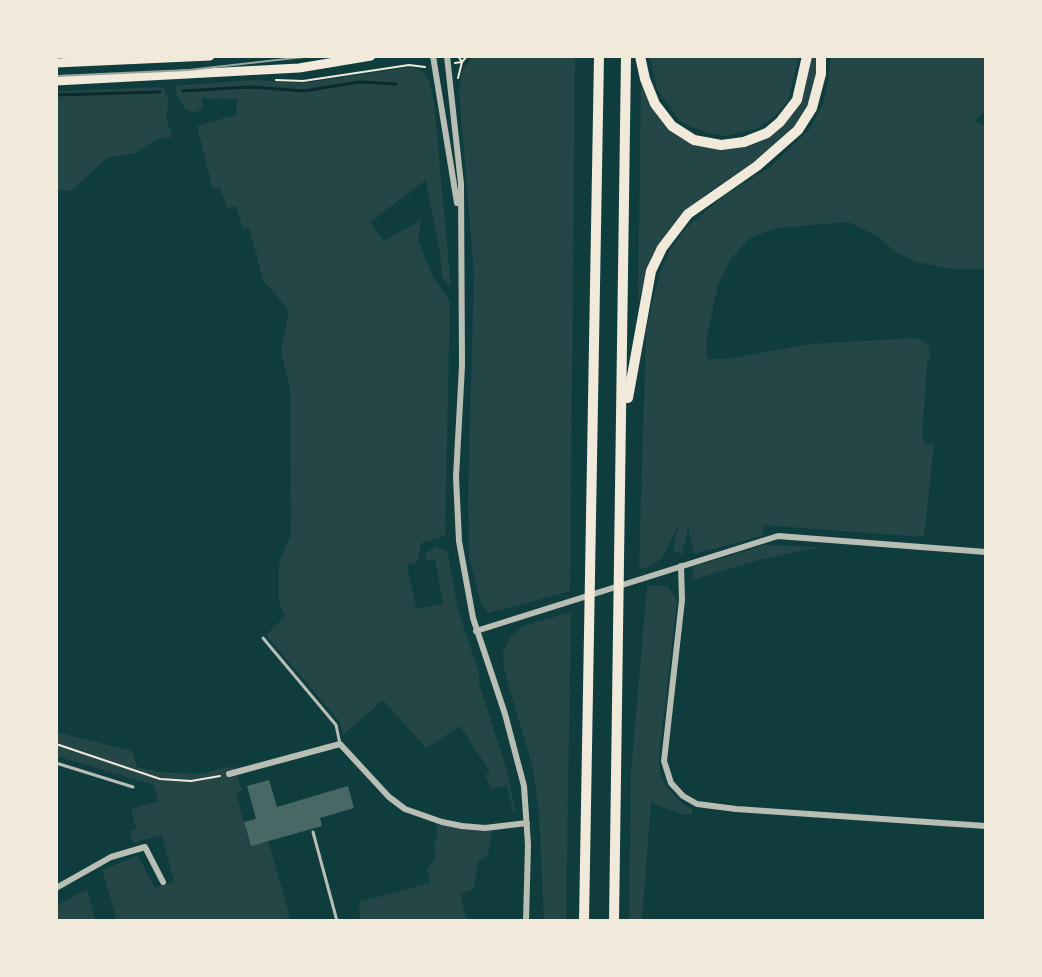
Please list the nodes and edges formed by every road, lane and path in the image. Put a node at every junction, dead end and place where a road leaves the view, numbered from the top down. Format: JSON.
{"nodes":[{"id":1,"x":210,"y":56,"type":"edge"},
{"id":2,"x":371,"y":56,"type":"edge"},
{"id":3,"x":433,"y":56,"type":"edge"},
{"id":4,"x":447,"y":56,"type":"edge"},
{"id":5,"x":458,"y":56,"type":"edge"},
{"id":6,"x":467,"y":56,"type":"edge"},
{"id":7,"x":599,"y":56,"type":"edge"},
{"id":8,"x":626,"y":56,"type":"edge"},
{"id":9,"x":640,"y":56,"type":"edge"},
{"id":10,"x":807,"y":56,"type":"edge"},
{"id":11,"x":821,"y":56,"type":"edge"},
{"id":12,"x":56,"y":63,"type":"edge"},
{"id":13,"x":56,"y":81,"type":"edge"},
{"id":14,"x":460,"y":214,"type":"junction"},
{"id":15,"x":623,"y":423,"type":"junction"},
{"id":16,"x":986,"y":552,"type":"edge"},
{"id":17,"x":681,"y":566,"type":"junction"},
{"id":18,"x":476,"y":631,"type":"junction"},
{"id":19,"x":263,"y":638,"type":"dead end"},
{"id":20,"x":56,"y":744,"type":"edge"},
{"id":21,"x":340,"y":744,"type":"junction"},
{"id":22,"x":56,"y":763,"type":"edge"},
{"id":23,"x":229,"y":774,"type":"joint"},
{"id":24,"x":133,"y":787,"type":"dead end"},
{"id":25,"x":527,"y":823,"type":"junction"},
{"id":26,"x":986,"y":826,"type":"edge"},
{"id":27,"x":313,"y":832,"type":"dead end"},
{"id":28,"x":163,"y":882,"type":"dead end"},
{"id":29,"x":56,"y":888,"type":"edge"},
{"id":30,"x":337,"y":921,"type":"edge"},
{"id":31,"x":526,"y":921,"type":"edge"},
{"id":32,"x":584,"y":921,"type":"edge"},
{"id":33,"x":614,"y":921,"type":"edge"}],
"edges":[{"from":1,"to":12,"type":"main road"},
{"from":2,"to":13,"type":"main road"},
{"from":3,"to":14,"type":"street"},
{"from":4,"to":14,"type":"street"},
{"from":5,"to":6,"type":"path"},
{"from":7,"to":32,"type":"highway"},
{"from":8,"to":15,"type":"highway"},
{"from":9,"to":10,"type":"highway"},
{"from":11,"to":15,"type":"highway"},
{"from":14,"to":18,"type":"street"},
{"from":15,"to":33,"type":"highway"},
{"from":16,"to":17,"type":"street"},
{"from":17,"to":18,"type":"street"},
{"from":17,"to":26,"type":"street"},
{"from":18,"to":25,"type":"street"},
{"from":19,"to":21,"type":"lane"},
{"from":20,"to":23,"type":"path"},
{"from":21,"to":23,"type":"street"},
{"from":21,"to":25,"type":"street"},
{"from":22,"to":24,"type":"lane"},
{"from":25,"to":31,"type":"street"},
{"from":27,"to":30,"type":"lane"},
{"from":28,"to":29,"type":"street"}]}
